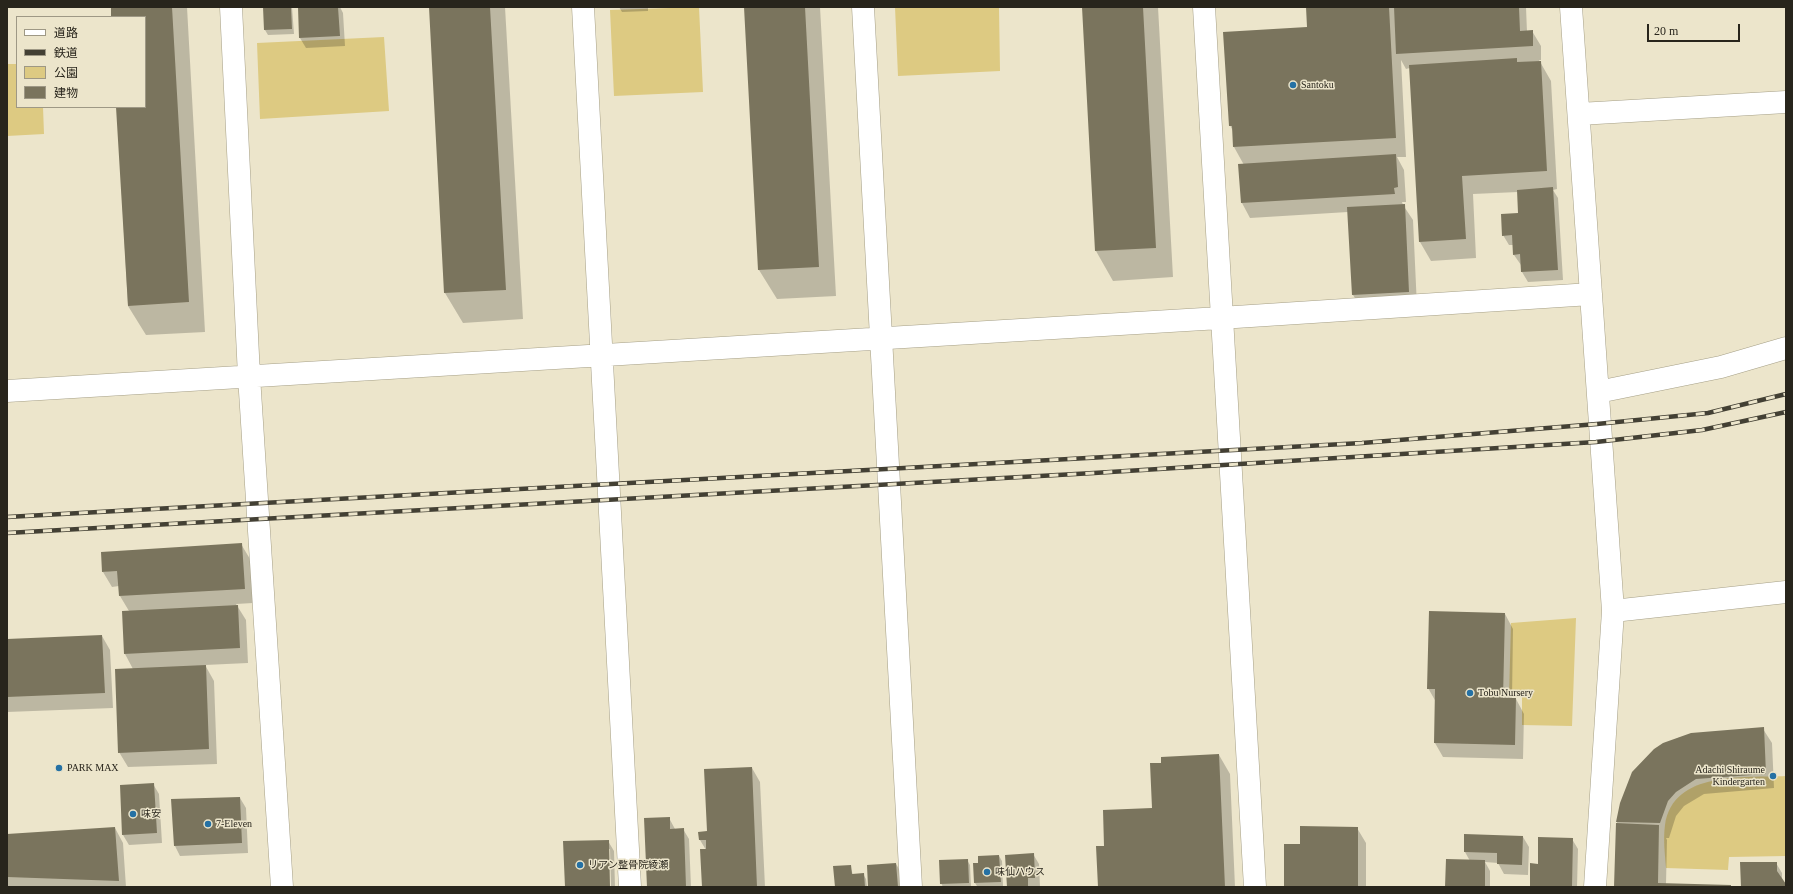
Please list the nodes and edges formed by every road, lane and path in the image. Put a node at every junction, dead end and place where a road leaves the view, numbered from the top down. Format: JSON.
{"nodes":[{"id":1,"x":231,"y":7,"type":"edge"},
{"id":2,"x":583,"y":7,"type":"edge"},
{"id":3,"x":863,"y":7,"type":"edge"},
{"id":4,"x":1204,"y":7,"type":"edge"},
{"id":5,"x":1571,"y":7,"type":"edge"},
{"id":6,"x":1786,"y":102,"type":"edge"},
{"id":7,"x":1578,"y":114,"type":"junction"},
{"id":8,"x":1592,"y":294,"type":"junction"},
{"id":9,"x":1220,"y":318,"type":"junction"},
{"id":10,"x":880,"y":338,"type":"junction"},
{"id":11,"x":1786,"y":348,"type":"edge"},
{"id":12,"x":602,"y":354,"type":"junction"},
{"id":13,"x":249,"y":376,"type":"junction"},
{"id":14,"x":7,"y":391,"type":"edge"},
{"id":15,"x":1598,"y":392,"type":"junction"},
{"id":16,"x":1786,"y":592,"type":"edge"},
{"id":17,"x":1613,"y":611,"type":"junction"},
{"id":18,"x":282,"y":887,"type":"edge"},
{"id":19,"x":630,"y":887,"type":"edge"},
{"id":20,"x":911,"y":887,"type":"edge"},
{"id":21,"x":1255,"y":887,"type":"edge"},
{"id":22,"x":1595,"y":887,"type":"edge"}],
"edges":[{"from":1,"to":13,"type":"street"},
{"from":2,"to":12,"type":"street"},
{"from":3,"to":10,"type":"street"},
{"from":4,"to":9,"type":"street"},
{"from":5,"to":7,"type":"street"},
{"from":6,"to":7,"type":"street"},
{"from":7,"to":8,"type":"street"},
{"from":8,"to":9,"type":"street"},
{"from":8,"to":15,"type":"street"},
{"from":9,"to":10,"type":"street"},
{"from":9,"to":21,"type":"street"},
{"from":10,"to":12,"type":"street"},
{"from":10,"to":20,"type":"street"},
{"from":11,"to":15,"type":"street"},
{"from":12,"to":13,"type":"street"},
{"from":12,"to":19,"type":"street"},
{"from":13,"to":14,"type":"street"},
{"from":13,"to":18,"type":"street"},
{"from":15,"to":17,"type":"street"},
{"from":16,"to":17,"type":"street"},
{"from":17,"to":22,"type":"street"}]}
